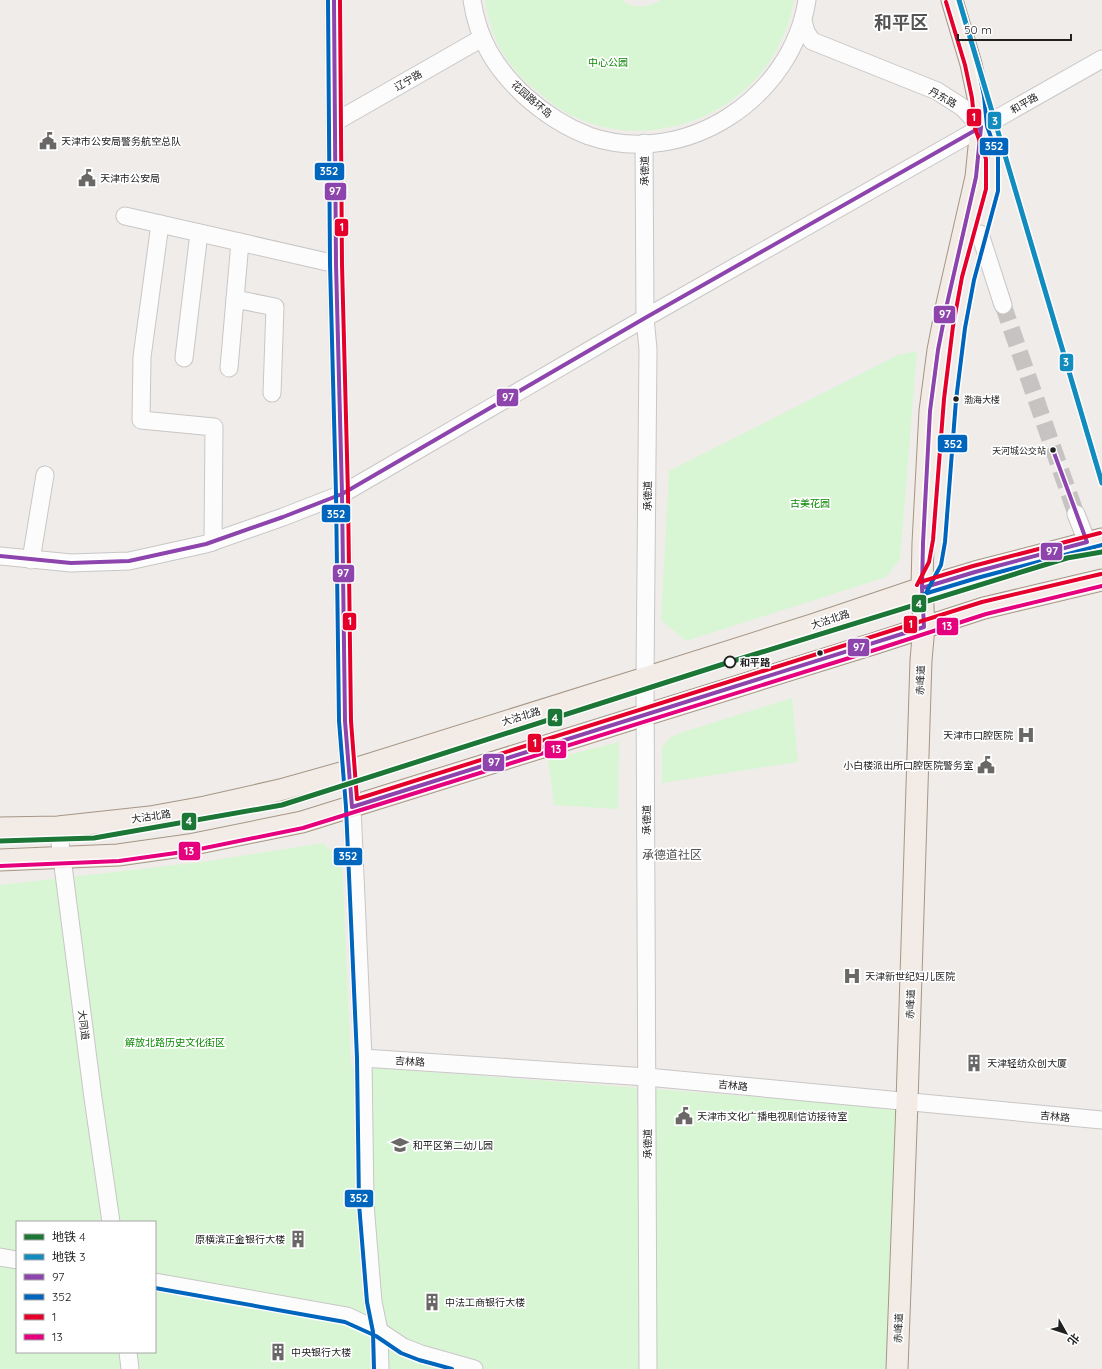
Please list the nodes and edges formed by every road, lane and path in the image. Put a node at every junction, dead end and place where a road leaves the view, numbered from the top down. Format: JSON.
{"nodes":[{"id":1,"x":334,"y":0,"type":"edge"},
{"id":2,"x":472,"y":0,"type":"edge"},
{"id":3,"x":807,"y":0,"type":"edge"},
{"id":4,"x":952,"y":0,"type":"edge"},
{"id":5,"x":803,"y":21,"type":"junction"},
{"id":6,"x":482,"y":38,"type":"junction"},
{"id":7,"x":789,"y":53,"type":"junction"},
{"id":8,"x":1102,"y":59,"type":"edge"},
{"id":9,"x":335,"y":122,"type":"junction"},
{"id":10,"x":981,"y":127,"type":"junction"},
{"id":11,"x":644,"y":143,"type":"junction"},
{"id":12,"x":125,"y":216,"type":"dead end"},
{"id":13,"x":160,"y":224,"type":"junction"},
{"id":14,"x":199,"y":233,"type":"junction"},
{"id":15,"x":980,"y":234,"type":"dead end"},
{"id":16,"x":240,"y":242,"type":"junction"},
{"id":17,"x":336,"y":264,"type":"junction"},
{"id":18,"x":235,"y":299,"type":"junction"},
{"id":19,"x":1003,"y":305,"type":"tunnel mouth"},
{"id":20,"x":645,"y":318,"type":"junction"},
{"id":21,"x":184,"y":358,"type":"dead end"},
{"id":22,"x":228,"y":368,"type":"dead end"},
{"id":23,"x":272,"y":393,"type":"dead end"},
{"id":24,"x":44,"y":475,"type":"dead end"},
{"id":25,"x":342,"y":494,"type":"junction"},
{"id":26,"x":1076,"y":514,"type":"tunnel mouth"},
{"id":27,"x":1094,"y":541,"type":"edge"},
{"id":28,"x":213,"y":542,"type":"junction"},
{"id":29,"x":0,"y":556,"type":"edge"},
{"id":30,"x":31,"y":560,"type":"junction"},
{"id":31,"x":1102,"y":580,"type":"edge"},
{"id":32,"x":922,"y":588,"type":"junction"},
{"id":33,"x":924,"y":627,"type":"junction"},
{"id":34,"x":642,"y":679,"type":"junction"},
{"id":35,"x":641,"y":716,"type":"junction"},
{"id":36,"x":348,"y":770,"type":"junction"},
{"id":37,"x":352,"y":807,"type":"junction"},
{"id":38,"x":58,"y":827,"type":"junction"},
{"id":39,"x":0,"y":828,"type":"edge"},
{"id":40,"x":63,"y":858,"type":"junction"},
{"id":41,"x":0,"y":860,"type":"edge"},
{"id":42,"x":363,"y":1058,"type":"junction"},
{"id":43,"x":643,"y":1076,"type":"junction"},
{"id":44,"x":908,"y":1102,"type":"junction"},
{"id":45,"x":1102,"y":1120,"type":"edge"},
{"id":46,"x":111,"y":1221,"type":"edge"},
{"id":47,"x":0,"y":1257,"type":"edge"},
{"id":48,"x":16,"y":1260,"type":"edge"},
{"id":49,"x":156,"y":1282,"type":"edge"},
{"id":50,"x":378,"y":1331,"type":"junction"},
{"id":51,"x":128,"y":1353,"type":"edge"},
{"id":52,"x":130,"y":1369,"type":"edge"},
{"id":53,"x":380,"y":1369,"type":"edge"},
{"id":54,"x":474,"y":1369,"type":"edge"},
{"id":55,"x":640,"y":1369,"type":"edge"},
{"id":56,"x":648,"y":1369,"type":"edge"},
{"id":57,"x":897,"y":1369,"type":"edge"}],
"edges":[{"from":1,"to":9,"type":"street"},
{"from":2,"to":6,"type":"street","name":"花园路环岛"},
{"from":3,"to":5,"type":"street","name":"花园路环岛"},
{"from":4,"to":10,"type":"main road","name":"赤峰道"},
{"from":5,"to":7,"type":"street","name":"花园路环岛"},
{"from":5,"to":10,"type":"street","name":"丹东路"},
{"from":6,"to":9,"type":"street","name":"辽宁路"},
{"from":6,"to":11,"type":"street","name":"花园路环岛"},
{"from":7,"to":10,"type":"street","name":"丹东路"},
{"from":7,"to":11,"type":"street","name":"花园路环岛"},
{"from":8,"to":10,"type":"street","name":"和平路"},
{"from":9,"to":17,"type":"street"},
{"from":10,"to":20,"type":"street","name":"和平路"},
{"from":10,"to":32,"type":"main road","name":"赤峰道"},
{"from":11,"to":20,"type":"street","name":"承德道"},
{"from":12,"to":13,"type":"street"},
{"from":13,"to":14,"type":"street"},
{"from":13,"to":28,"type":"street"},
{"from":14,"to":16,"type":"street"},
{"from":14,"to":21,"type":"street"},
{"from":15,"to":19,"type":"street"},
{"from":16,"to":17,"type":"street"},
{"from":16,"to":18,"type":"street"},
{"from":17,"to":25,"type":"street"},
{"from":18,"to":22,"type":"street"},
{"from":18,"to":23,"type":"street"},
{"from":20,"to":25,"type":"street","name":"和平路"},
{"from":20,"to":34,"type":"street","name":"承德道"},
{"from":24,"to":30,"type":"street"},
{"from":25,"to":28,"type":"street","name":"和平路"},
{"from":25,"to":36,"type":"street"},
{"from":26,"to":27,"type":"street"},
{"from":27,"to":32,"type":"main road","name":"大沽北路"},
{"from":28,"to":30,"type":"street","name":"和平路"},
{"from":29,"to":30,"type":"street","name":"和平路"},
{"from":31,"to":33,"type":"main road"},
{"from":32,"to":33,"type":"main road","name":"赤峰道"},
{"from":32,"to":34,"type":"main road","name":"大沽北路"},
{"from":33,"to":35,"type":"main road"},
{"from":33,"to":44,"type":"main road","name":"赤峰道"},
{"from":34,"to":35,"type":"street","name":"承德道"},
{"from":34,"to":36,"type":"main road","name":"大沽北路"},
{"from":35,"to":37,"type":"main road"},
{"from":35,"to":43,"type":"street","name":"承德道"},
{"from":36,"to":37,"type":"street"},
{"from":36,"to":38,"type":"main road","name":"大沽北路"},
{"from":37,"to":40,"type":"main road"},
{"from":37,"to":42,"type":"street"},
{"from":38,"to":39,"type":"main road","name":"大沽北路"},
{"from":38,"to":40,"type":"street","name":"大同道"},
{"from":40,"to":41,"type":"main road"},
{"from":40,"to":46,"type":"street","name":"大同道"},
{"from":42,"to":43,"type":"street","name":"吉林路"},
{"from":42,"to":50,"type":"street"},
{"from":43,"to":44,"type":"street","name":"吉林路"},
{"from":43,"to":55,"type":"street","name":"承德道"},
{"from":43,"to":56,"type":"street","name":"承德道"},
{"from":44,"to":45,"type":"street","name":"吉林路"},
{"from":44,"to":57,"type":"main road","name":"赤峰道"},
{"from":47,"to":48,"type":"street"},
{"from":49,"to":50,"type":"street"},
{"from":50,"to":53,"type":"street"},
{"from":50,"to":54,"type":"street"},
{"from":51,"to":52,"type":"street"}]}
